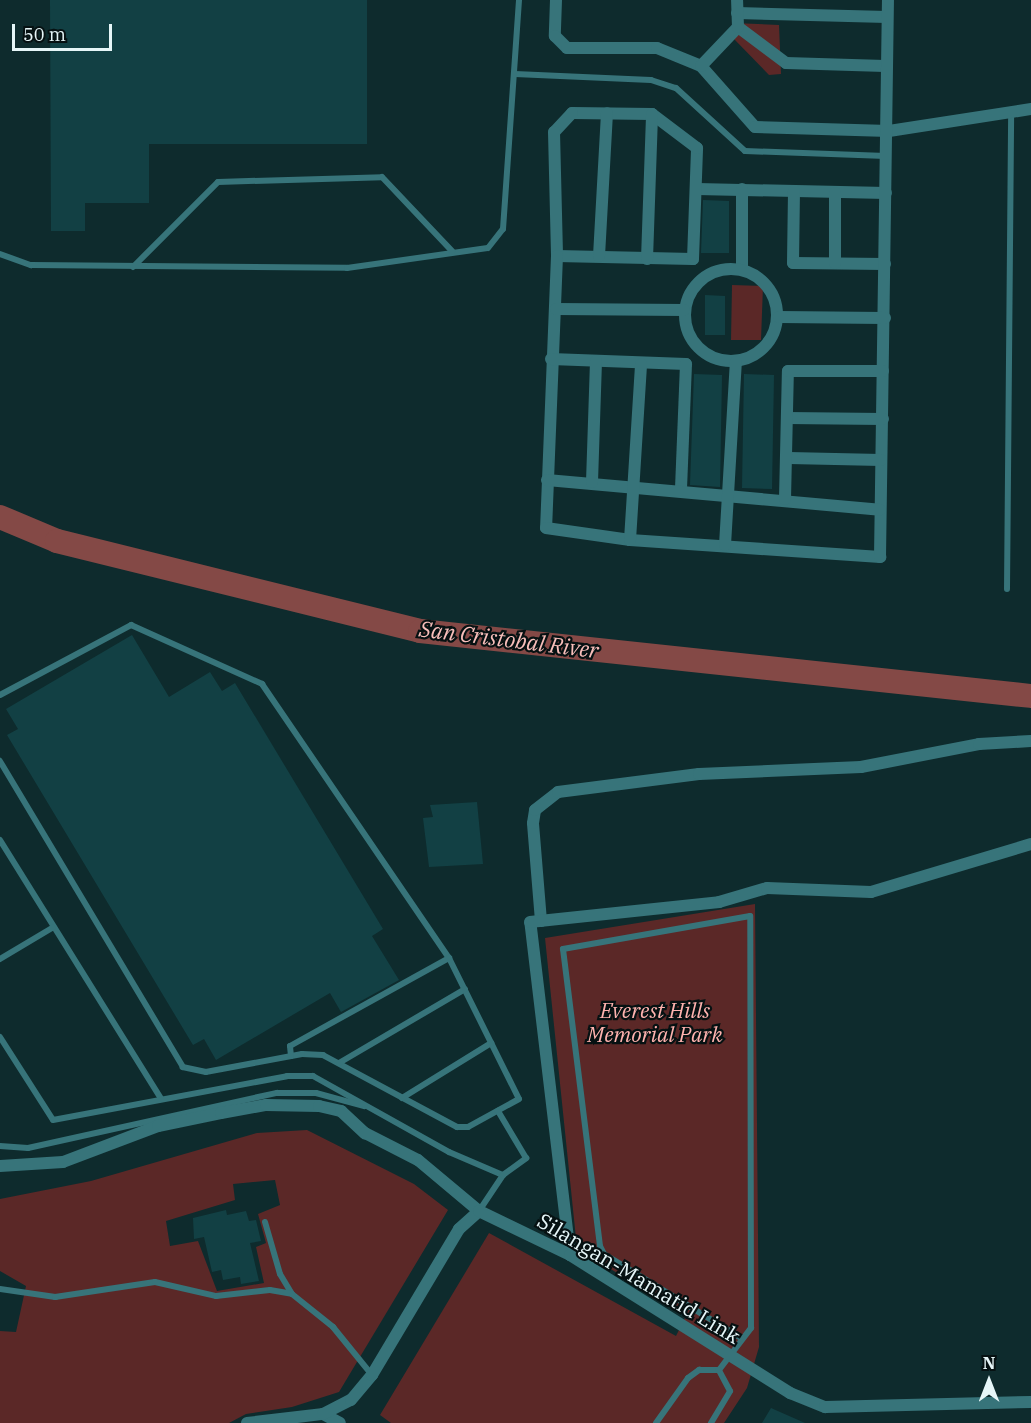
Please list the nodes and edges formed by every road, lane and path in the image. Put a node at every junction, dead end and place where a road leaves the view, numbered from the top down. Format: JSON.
{"nodes":[{"id":1,"x":519,"y":0,"type":"edge"},
{"id":2,"x":556,"y":0,"type":"edge"},
{"id":3,"x":888,"y":0,"type":"edge"},
{"id":4,"x":737,"y":6,"type":"edge"},
{"id":5,"x":887,"y":17,"type":"junction"},
{"id":6,"x":738,"y":27,"type":"junction"},
{"id":7,"x":701,"y":66,"type":"junction"},
{"id":8,"x":885,"y":66,"type":"junction"},
{"id":9,"x":515,"y":74,"type":"junction"},
{"id":10,"x":1031,"y":109,"type":"edge"},
{"id":11,"x":607,"y":113,"type":"junction"},
{"id":12,"x":1011,"y":113,"type":"junction"},
{"id":13,"x":652,"y":114,"type":"junction"},
{"id":14,"x":889,"y":131,"type":"junction"},
{"id":15,"x":886,"y":156,"type":"junction"},
{"id":16,"x":697,"y":189,"type":"junction"},
{"id":17,"x":742,"y":189,"type":"junction"},
{"id":18,"x":794,"y":191,"type":"junction"},
{"id":19,"x":835,"y":193,"type":"junction"},
{"id":20,"x":886,"y":193,"type":"junction"},
{"id":21,"x":452,"y":252,"type":"junction"},
{"id":22,"x":0,"y":254,"type":"edge"},
{"id":23,"x":558,"y":256,"type":"junction"},
{"id":24,"x":599,"y":256,"type":"junction"},
{"id":25,"x":647,"y":259,"type":"junction"},
{"id":26,"x":835,"y":263,"type":"junction"},
{"id":27,"x":885,"y":264,"type":"junction"},
{"id":28,"x":133,"y":267,"type":"junction"},
{"id":29,"x":742,"y":269,"type":"junction"},
{"id":30,"x":556,"y":309,"type":"junction"},
{"id":31,"x":684,"y":310,"type":"junction"},
{"id":32,"x":779,"y":317,"type":"junction"},
{"id":33,"x":885,"y":318,"type":"junction"},
{"id":34,"x":551,"y":359,"type":"junction"},
{"id":35,"x":596,"y":361,"type":"junction"},
{"id":36,"x":736,"y":362,"type":"junction"},
{"id":37,"x":641,"y":364,"type":"junction"},
{"id":38,"x":883,"y":372,"type":"junction"},
{"id":39,"x":787,"y":418,"type":"junction"},
{"id":40,"x":883,"y":419,"type":"junction"},
{"id":41,"x":789,"y":458,"type":"junction"},
{"id":42,"x":881,"y":460,"type":"junction"},
{"id":43,"x":547,"y":480,"type":"junction"},
{"id":44,"x":592,"y":482,"type":"junction"},
{"id":45,"x":636,"y":491,"type":"junction"},
{"id":46,"x":681,"y":491,"type":"junction"},
{"id":47,"x":729,"y":495,"type":"junction"},
{"id":48,"x":785,"y":499,"type":"junction"},
{"id":49,"x":880,"y":510,"type":"junction"},
{"id":50,"x":630,"y":540,"type":"junction"},
{"id":51,"x":725,"y":545,"type":"junction"},
{"id":52,"x":1007,"y":589,"type":"dead end"},
{"id":53,"x":0,"y":695,"type":"edge"},
{"id":54,"x":1031,"y":741,"type":"edge"},
{"id":55,"x":0,"y":761,"type":"edge"},
{"id":56,"x":0,"y":840,"type":"edge"},
{"id":57,"x":1031,"y":844,"type":"edge"},
{"id":58,"x":541,"y":921,"type":"junction"},
{"id":59,"x":52,"y":928,"type":"junction"},
{"id":60,"x":449,"y":958,"type":"junction"},
{"id":61,"x":0,"y":959,"type":"edge"},
{"id":62,"x":465,"y":989,"type":"junction"},
{"id":63,"x":0,"y":1037,"type":"edge"},
{"id":64,"x":491,"y":1043,"type":"junction"},
{"id":65,"x":291,"y":1056,"type":"junction"},
{"id":66,"x":339,"y":1063,"type":"junction"},
{"id":67,"x":402,"y":1098,"type":"junction"},
{"id":68,"x":161,"y":1099,"type":"junction"},
{"id":69,"x":379,"y":1111,"type":"junction"},
{"id":70,"x":498,"y":1111,"type":"junction"},
{"id":71,"x":0,"y":1146,"type":"edge"},
{"id":72,"x":0,"y":1166,"type":"edge"},
{"id":73,"x":503,"y":1175,"type":"junction"},
{"id":74,"x":479,"y":1211,"type":"junction"},
{"id":75,"x":265,"y":1222,"type":"dead end"},
{"id":76,"x":570,"y":1255,"type":"junction"},
{"id":77,"x":0,"y":1289,"type":"edge"},
{"id":78,"x":292,"y":1294,"type":"junction"},
{"id":79,"x":741,"y":1338,"type":"junction"},
{"id":80,"x":730,"y":1356,"type":"junction"},
{"id":81,"x":719,"y":1370,"type":"junction"},
{"id":82,"x":372,"y":1375,"type":"junction"},
{"id":83,"x":1031,"y":1402,"type":"edge"},
{"id":84,"x":323,"y":1414,"type":"junction"},
{"id":85,"x":247,"y":1423,"type":"edge"},
{"id":86,"x":340,"y":1423,"type":"edge"},
{"id":87,"x":656,"y":1423,"type":"edge"},
{"id":88,"x":711,"y":1423,"type":"edge"}],
"edges":[{"from":1,"to":9,"type":"lane"},
{"from":2,"to":7,"type":"street"},
{"from":3,"to":5,"type":"street"},
{"from":4,"to":5,"type":"street"},
{"from":4,"to":6,"type":"street"},
{"from":5,"to":8,"type":"street"},
{"from":6,"to":7,"type":"street"},
{"from":6,"to":8,"type":"street"},
{"from":7,"to":14,"type":"street"},
{"from":8,"to":14,"type":"street"},
{"from":9,"to":15,"type":"lane"},
{"from":9,"to":21,"type":"lane"},
{"from":10,"to":12,"type":"street"},
{"from":11,"to":13,"type":"street"},
{"from":11,"to":23,"type":"street"},
{"from":11,"to":24,"type":"street"},
{"from":12,"to":14,"type":"street"},
{"from":12,"to":52,"type":"lane"},
{"from":13,"to":16,"type":"street"},
{"from":13,"to":25,"type":"street"},
{"from":14,"to":15,"type":"street"},
{"from":15,"to":20,"type":"street"},
{"from":16,"to":17,"type":"street"},
{"from":16,"to":25,"type":"street"},
{"from":17,"to":18,"type":"street"},
{"from":17,"to":29,"type":"street"},
{"from":18,"to":19,"type":"street"},
{"from":18,"to":26,"type":"street"},
{"from":19,"to":20,"type":"street"},
{"from":19,"to":26,"type":"street"},
{"from":20,"to":27,"type":"street"},
{"from":21,"to":28,"type":"lane"},
{"from":21,"to":28,"type":"lane"},
{"from":22,"to":28,"type":"lane"},
{"from":23,"to":24,"type":"street"},
{"from":23,"to":30,"type":"street"},
{"from":24,"to":25,"type":"street"},
{"from":26,"to":27,"type":"street"},
{"from":27,"to":33,"type":"street"},
{"from":29,"to":31,"type":"street"},
{"from":29,"to":32,"type":"street"},
{"from":30,"to":31,"type":"street"},
{"from":30,"to":34,"type":"street"},
{"from":31,"to":36,"type":"street"},
{"from":32,"to":33,"type":"street"},
{"from":32,"to":36,"type":"street"},
{"from":33,"to":38,"type":"street"},
{"from":34,"to":35,"type":"street"},
{"from":34,"to":43,"type":"street"},
{"from":35,"to":37,"type":"street"},
{"from":35,"to":44,"type":"street"},
{"from":36,"to":47,"type":"street"},
{"from":37,"to":45,"type":"street"},
{"from":37,"to":46,"type":"street"},
{"from":38,"to":39,"type":"street"},
{"from":38,"to":40,"type":"street"},
{"from":39,"to":40,"type":"street"},
{"from":39,"to":41,"type":"street"},
{"from":40,"to":42,"type":"street"},
{"from":41,"to":42,"type":"street"},
{"from":41,"to":48,"type":"street"},
{"from":42,"to":49,"type":"street"},
{"from":43,"to":44,"type":"street"},
{"from":43,"to":50,"type":"street"},
{"from":44,"to":45,"type":"street"},
{"from":45,"to":46,"type":"street"},
{"from":45,"to":50,"type":"street"},
{"from":46,"to":47,"type":"street"},
{"from":47,"to":48,"type":"street"},
{"from":47,"to":51,"type":"street"},
{"from":48,"to":49,"type":"street"},
{"from":49,"to":51,"type":"street"},
{"from":50,"to":51,"type":"street"},
{"from":53,"to":60,"type":"lane"},
{"from":54,"to":58,"type":"street"},
{"from":55,"to":65,"type":"lane"},
{"from":56,"to":59,"type":"lane"},
{"from":57,"to":58,"type":"street"},
{"from":58,"to":76,"type":"street"},
{"from":59,"to":61,"type":"lane"},
{"from":59,"to":68,"type":"lane"},
{"from":60,"to":62,"type":"lane"},
{"from":60,"to":65,"type":"lane"},
{"from":62,"to":64,"type":"lane"},
{"from":62,"to":66,"type":"lane"},
{"from":63,"to":68,"type":"lane"},
{"from":64,"to":67,"type":"lane"},
{"from":64,"to":70,"type":"lane"},
{"from":65,"to":66,"type":"lane"},
{"from":66,"to":67,"type":"lane"},
{"from":67,"to":70,"type":"lane"},
{"from":68,"to":69,"type":"lane"},
{"from":69,"to":71,"type":"lane"},
{"from":69,"to":73,"type":"lane"},
{"from":70,"to":73,"type":"lane"},
{"from":72,"to":74,"type":"street","name":"Silangan-Mamatid Link"},
{"from":73,"to":74,"type":"lane"},
{"from":74,"to":76,"type":"street","name":"Silangan-Mamatid Link"},
{"from":74,"to":82,"type":"street"},
{"from":75,"to":78,"type":"lane"},
{"from":76,"to":80,"type":"street","name":"Silangan-Mamatid Link"},
{"from":77,"to":78,"type":"lane"},
{"from":78,"to":82,"type":"lane"},
{"from":79,"to":79,"type":"lane"},
{"from":79,"to":80,"type":"lane"},
{"from":80,"to":81,"type":"lane"},
{"from":80,"to":83,"type":"street","name":"Silangan-Mamatid Link"},
{"from":81,"to":87,"type":"lane"},
{"from":81,"to":88,"type":"lane"},
{"from":82,"to":84,"type":"street"},
{"from":84,"to":85,"type":"street"},
{"from":84,"to":86,"type":"street"}]}
